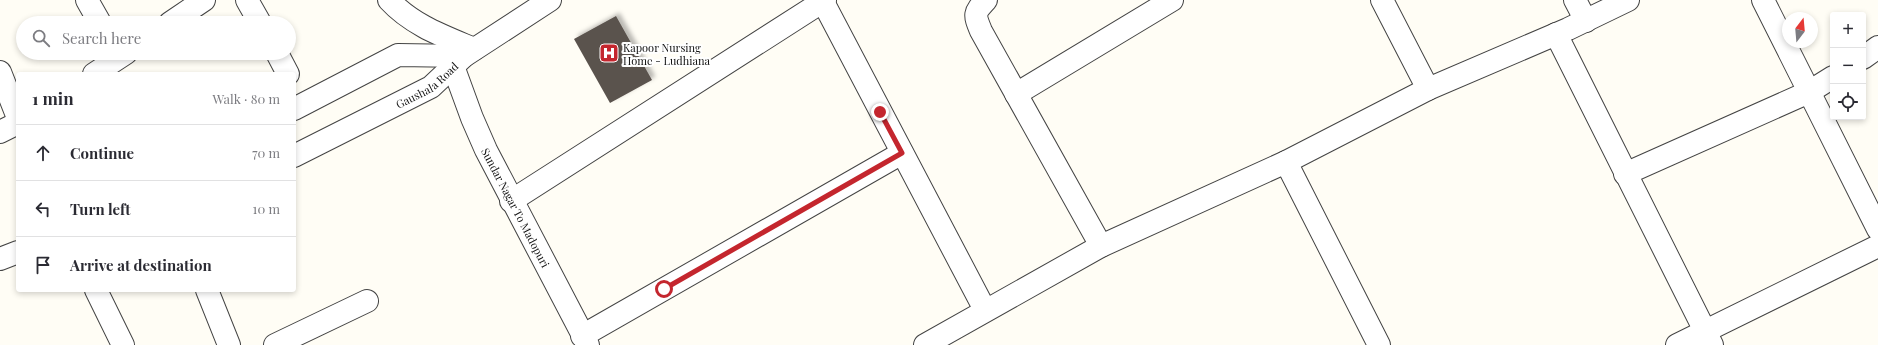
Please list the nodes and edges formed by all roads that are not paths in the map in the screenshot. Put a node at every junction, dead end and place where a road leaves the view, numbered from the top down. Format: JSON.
{"nodes":[{"id":1,"x":87,"y":0,"type":"edge"},
{"id":2,"x":204,"y":0,"type":"edge"},
{"id":3,"x":248,"y":0,"type":"edge"},
{"id":4,"x":389,"y":0,"type":"edge"},
{"id":5,"x":550,"y":0,"type":"edge"},
{"id":6,"x":824,"y":0,"type":"edge"},
{"id":7,"x":986,"y":0,"type":"edge"},
{"id":8,"x":1172,"y":0,"type":"edge"},
{"id":9,"x":1382,"y":0,"type":"edge"},
{"id":10,"x":1575,"y":0,"type":"edge"},
{"id":11,"x":1628,"y":0,"type":"edge"},
{"id":12,"x":1763,"y":0,"type":"edge"},
{"id":13,"x":96,"y":16,"type":"edge"},
{"id":14,"x":180,"y":16,"type":"edge"},
{"id":15,"x":256,"y":16,"type":"edge"},
{"id":16,"x":1586,"y":21,"type":"junction"},
{"id":17,"x":1556,"y":34,"type":"junction"},
{"id":18,"x":1878,"y":47,"type":"edge"},
{"id":19,"x":1866,"y":56,"type":"edge"},
{"id":20,"x":463,"y":57,"type":"junction"},
{"id":21,"x":113,"y":60,"type":"edge"},
{"id":22,"x":281,"y":60,"type":"edge"},
{"id":23,"x":0,"y":72,"type":"edge"},
{"id":24,"x":97,"y":72,"type":"edge"},
{"id":25,"x":287,"y":72,"type":"edge"},
{"id":26,"x":1830,"y":79,"type":"edge"},
{"id":27,"x":1428,"y":89,"type":"junction"},
{"id":28,"x":1809,"y":92,"type":"junction"},
{"id":29,"x":296,"y":93,"type":"edge"},
{"id":30,"x":1016,"y":94,"type":"junction"},
{"id":31,"x":299,"y":106,"type":"edge"},
{"id":32,"x":16,"y":113,"type":"edge"},
{"id":33,"x":16,"y":124,"type":"edge"},
{"id":34,"x":0,"y":132,"type":"edge"},
{"id":35,"x":902,"y":153,"type":"junction"},
{"id":36,"x":296,"y":155,"type":"edge"},
{"id":37,"x":1286,"y":162,"type":"junction"},
{"id":38,"x":1625,"y":174,"type":"junction"},
{"id":39,"x":511,"y":201,"type":"junction"},
{"id":40,"x":1873,"y":207,"type":"edge"},
{"id":41,"x":1878,"y":229,"type":"edge"},
{"id":42,"x":1101,"y":246,"type":"junction"},
{"id":43,"x":1878,"y":246,"type":"edge"},
{"id":44,"x":16,"y":253,"type":"edge"},
{"id":45,"x":0,"y":259,"type":"edge"},
{"id":46,"x":97,"y":292,"type":"edge"},
{"id":47,"x":208,"y":292,"type":"edge"},
{"id":48,"x":367,"y":301,"type":"dead end"},
{"id":49,"x":985,"y":310,"type":"junction"},
{"id":50,"x":1709,"y":338,"type":"edge"},
{"id":51,"x":584,"y":340,"type":"edge"},
{"id":52,"x":123,"y":345,"type":"edge"},
{"id":53,"x":229,"y":345,"type":"edge"},
{"id":54,"x":274,"y":345,"type":"edge"},
{"id":55,"x":925,"y":345,"type":"edge"},
{"id":56,"x":1379,"y":345,"type":"edge"},
{"id":57,"x":1678,"y":345,"type":"edge"}],
"edges":[{"from":1,"to":13,"type":"street"},
{"from":2,"to":14,"type":"street"},
{"from":3,"to":15,"type":"street"},
{"from":4,"to":20,"type":"street"},
{"from":5,"to":20,"type":"street","name":"Gaushala Road"},
{"from":6,"to":35,"type":"street"},
{"from":6,"to":39,"type":"street"},
{"from":7,"to":30,"type":"street"},
{"from":8,"to":30,"type":"street"},
{"from":9,"to":27,"type":"street"},
{"from":10,"to":16,"type":"street"},
{"from":11,"to":16,"type":"street"},
{"from":12,"to":28,"type":"street"},
{"from":16,"to":17,"type":"street"},
{"from":17,"to":27,"type":"street"},
{"from":17,"to":38,"type":"street"},
{"from":18,"to":19,"type":"street"},
{"from":20,"to":31,"type":"street"},
{"from":20,"to":36,"type":"street","name":"Gaushala Road"},
{"from":20,"to":39,"type":"street","name":"Sundar Nagar To Madopuri"},
{"from":21,"to":24,"type":"street"},
{"from":22,"to":25,"type":"street"},
{"from":23,"to":32,"type":"street"},
{"from":26,"to":28,"type":"street"},
{"from":27,"to":37,"type":"street"},
{"from":28,"to":38,"type":"street"},
{"from":28,"to":40,"type":"street"},
{"from":29,"to":31,"type":"street"},
{"from":30,"to":42,"type":"street"},
{"from":33,"to":34,"type":"street"},
{"from":35,"to":49,"type":"street"},
{"from":35,"to":51,"type":"street"},
{"from":37,"to":42,"type":"street"},
{"from":37,"to":56,"type":"street"},
{"from":38,"to":50,"type":"street"},
{"from":39,"to":51,"type":"street","name":"Sundar Nagar To Madopuri"},
{"from":40,"to":41,"type":"street"},
{"from":42,"to":49,"type":"street"},
{"from":43,"to":50,"type":"street"},
{"from":44,"to":45,"type":"street"},
{"from":46,"to":52,"type":"street"},
{"from":47,"to":53,"type":"street"},
{"from":48,"to":54,"type":"street"},
{"from":49,"to":55,"type":"street"},
{"from":50,"to":57,"type":"street"}]}
